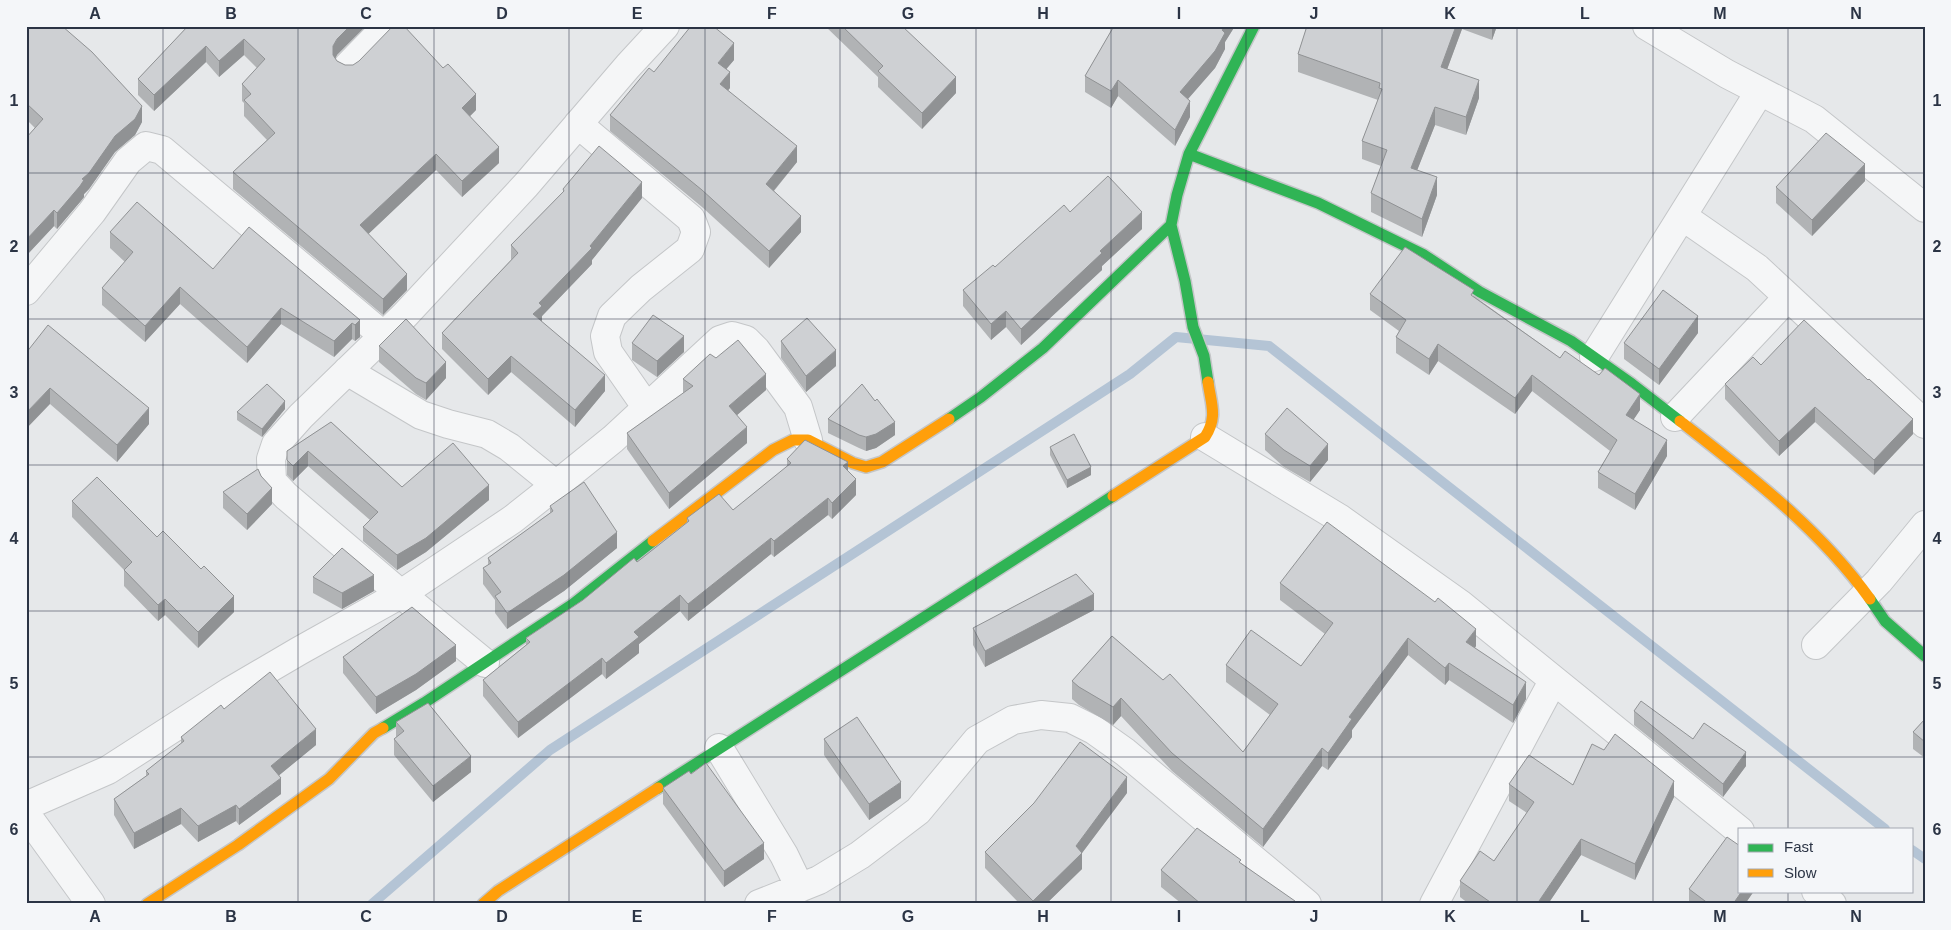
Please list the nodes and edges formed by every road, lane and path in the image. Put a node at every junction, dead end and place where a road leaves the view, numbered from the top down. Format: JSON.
{"nodes":[{"id":1,"x":388,"y":26,"type":"edge"},
{"id":2,"x":666,"y":26,"type":"edge"},
{"id":3,"x":1254,"y":26,"type":"edge"},
{"id":4,"x":1647,"y":26,"type":"edge"},
{"id":5,"x":348,"y":66,"type":"edge"},
{"id":6,"x":1760,"y":91,"type":"junction"},
{"id":7,"x":578,"y":124,"type":"junction"},
{"id":8,"x":1189,"y":154,"type":"junction"},
{"id":9,"x":1925,"y":208,"type":"edge"},
{"id":10,"x":1682,"y":216,"type":"junction"},
{"id":11,"x":1171,"y":225,"type":"junction"},
{"id":12,"x":26,"y":291,"type":"edge"},
{"id":13,"x":1788,"y":297,"type":"junction"},
{"id":14,"x":384,"y":336,"type":"junction"},
{"id":15,"x":1594,"y":357,"type":"junction"},
{"id":16,"x":347,"y":371,"type":"junction"},
{"id":17,"x":647,"y":408,"type":"junction"},
{"id":18,"x":1675,"y":417,"type":"junction"},
{"id":19,"x":1925,"y":424,"type":"edge"},
{"id":20,"x":1205,"y":437,"type":"junction"},
{"id":21,"x":808,"y":440,"type":"junction"},
{"id":22,"x":556,"y":485,"type":"junction"},
{"id":23,"x":1925,"y":525,"type":"edge"},
{"id":24,"x":401,"y":594,"type":"junction"},
{"id":25,"x":1866,"y":594,"type":"junction"},
{"id":26,"x":1816,"y":645,"type":"dead end"},
{"id":27,"x":1925,"y":656,"type":"edge"},
{"id":28,"x":485,"y":663,"type":"junction"},
{"id":29,"x":1553,"y":681,"type":"junction"},
{"id":30,"x":719,"y":748,"type":"junction"},
{"id":31,"x":26,"y":806,"type":"edge"},
{"id":32,"x":26,"y":814,"type":"edge"},
{"id":33,"x":1738,"y":829,"type":"edge"},
{"id":34,"x":800,"y":888,"type":"junction"},
{"id":35,"x":1817,"y":892,"type":"edge"},
{"id":36,"x":91,"y":904,"type":"edge"},
{"id":37,"x":146,"y":904,"type":"edge"},
{"id":38,"x":483,"y":904,"type":"edge"},
{"id":39,"x":759,"y":904,"type":"edge"},
{"id":40,"x":1307,"y":904,"type":"edge"},
{"id":41,"x":1434,"y":904,"type":"edge"},
{"id":42,"x":1832,"y":904,"type":"edge"}],
"edges":[{"from":1,"to":5,"type":"street"},
{"from":2,"to":7,"type":"street"},
{"from":3,"to":8,"type":"street"},
{"from":4,"to":6,"type":"street"},
{"from":6,"to":9,"type":"street"},
{"from":6,"to":10,"type":"street"},
{"from":7,"to":14,"type":"street"},
{"from":7,"to":17,"type":"street"},
{"from":8,"to":11,"type":"street"},
{"from":8,"to":15,"type":"street"},
{"from":10,"to":13,"type":"street"},
{"from":10,"to":15,"type":"street"},
{"from":11,"to":20,"type":"street"},
{"from":11,"to":21,"type":"street"},
{"from":12,"to":14,"type":"street"},
{"from":13,"to":18,"type":"street"},
{"from":13,"to":19,"type":"street"},
{"from":14,"to":16,"type":"street"},
{"from":15,"to":18,"type":"street"},
{"from":16,"to":22,"type":"street"},
{"from":16,"to":24,"type":"street"},
{"from":17,"to":21,"type":"street"},
{"from":17,"to":22,"type":"street"},
{"from":18,"to":25,"type":"street"},
{"from":20,"to":29,"type":"street"},
{"from":20,"to":30,"type":"street"},
{"from":21,"to":28,"type":"street"},
{"from":22,"to":24,"type":"street"},
{"from":23,"to":25,"type":"street"},
{"from":24,"to":28,"type":"street"},
{"from":24,"to":31,"type":"street"},
{"from":25,"to":26,"type":"street"},
{"from":25,"to":27,"type":"street"},
{"from":28,"to":37,"type":"street"},
{"from":29,"to":33,"type":"street"},
{"from":29,"to":41,"type":"street"},
{"from":30,"to":34,"type":"street"},
{"from":30,"to":38,"type":"street"},
{"from":32,"to":36,"type":"street"},
{"from":34,"to":39,"type":"street"},
{"from":34,"to":40,"type":"street"},
{"from":35,"to":42,"type":"street"}]}
